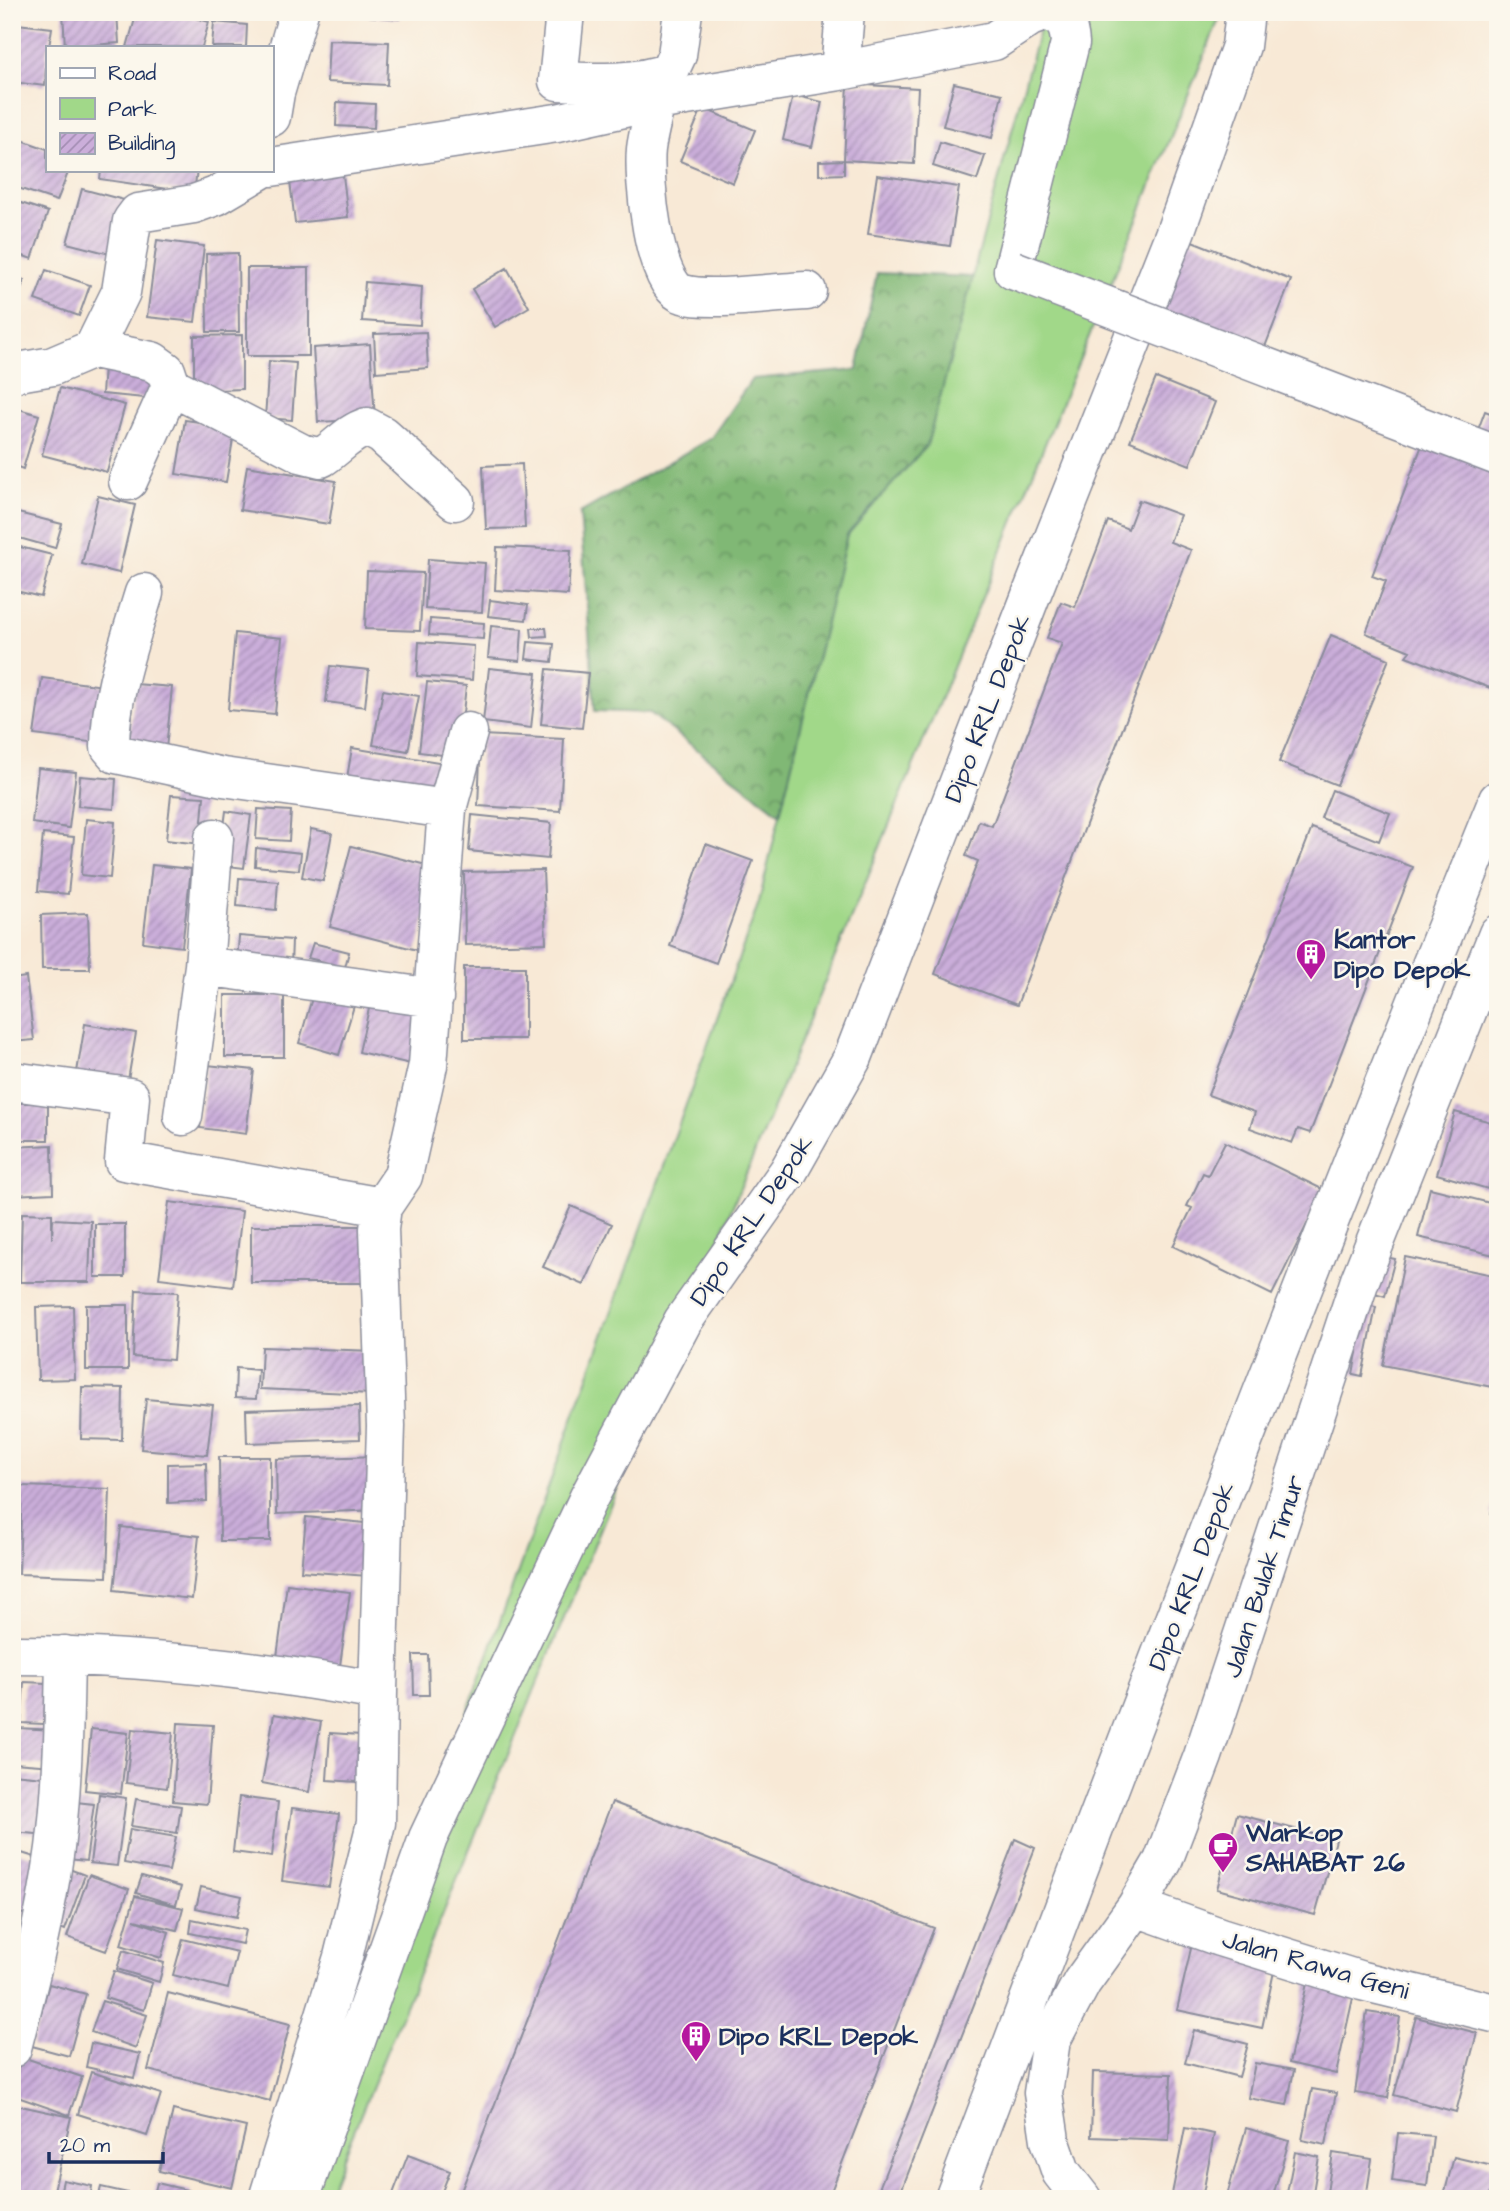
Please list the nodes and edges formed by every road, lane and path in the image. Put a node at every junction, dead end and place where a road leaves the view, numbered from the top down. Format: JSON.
{"nodes":[{"id":1,"x":299,"y":12,"type":"edge"},
{"id":2,"x":565,"y":12,"type":"edge"},
{"id":3,"x":683,"y":12,"type":"edge"},
{"id":4,"x":845,"y":12,"type":"edge"},
{"id":5,"x":1043,"y":12,"type":"edge"},
{"id":6,"x":1052,"y":12,"type":"edge"},
{"id":7,"x":1245,"y":12,"type":"edge"},
{"id":8,"x":840,"y":71,"type":"junction"},
{"id":9,"x":558,"y":81,"type":"junction"},
{"id":10,"x":656,"y":101,"type":"junction"},
{"id":11,"x":273,"y":105,"type":"edge"},
{"id":12,"x":557,"y":123,"type":"junction"},
{"id":13,"x":273,"y":167,"type":"edge"},
{"id":14,"x":257,"y":172,"type":"edge"},
{"id":15,"x":807,"y":290,"type":"dead end"},
{"id":16,"x":93,"y":349,"type":"junction"},
{"id":17,"x":12,"y":373,"type":"edge"},
{"id":18,"x":171,"y":386,"type":"junction"},
{"id":19,"x":1498,"y":456,"type":"edge"},
{"id":20,"x":128,"y":481,"type":"dead end"},
{"id":21,"x":455,"y":501,"type":"dead end"},
{"id":22,"x":144,"y":593,"type":"dead end"},
{"id":23,"x":468,"y":732,"type":"dead end"},
{"id":24,"x":1498,"y":800,"type":"edge"},
{"id":25,"x":447,"y":809,"type":"junction"},
{"id":26,"x":214,"y":838,"type":"dead end"},
{"id":27,"x":1498,"y":934,"type":"edge"},
{"id":28,"x":204,"y":966,"type":"junction"},
{"id":29,"x":434,"y":998,"type":"junction"},
{"id":30,"x":12,"y":1081,"type":"edge"},
{"id":31,"x":183,"y":1116,"type":"dead end"},
{"id":32,"x":382,"y":1208,"type":"junction"},
{"id":33,"x":12,"y":1655,"type":"edge"},
{"id":34,"x":65,"y":1655,"type":"junction"},
{"id":35,"x":378,"y":1691,"type":"junction"},
{"id":36,"x":1136,"y":1907,"type":"junction"},
{"id":37,"x":1498,"y":2014,"type":"edge"},
{"id":38,"x":12,"y":2048,"type":"edge"},
{"id":39,"x":268,"y":2199,"type":"edge"},
{"id":40,"x":300,"y":2199,"type":"edge"},
{"id":41,"x":954,"y":2199,"type":"edge"},
{"id":42,"x":1082,"y":2199,"type":"edge"}],
"edges":[{"from":1,"to":11,"type":"street"},
{"from":2,"to":9,"type":"street"},
{"from":3,"to":9,"type":"street"},
{"from":4,"to":8,"type":"street"},
{"from":5,"to":8,"type":"street"},
{"from":6,"to":19,"type":"street","bridge":true},
{"from":7,"to":40,"type":"street","name":"Dipo KRL Depok"},
{"from":8,"to":10,"type":"street"},
{"from":9,"to":12,"type":"street"},
{"from":10,"to":12,"type":"street"},
{"from":10,"to":15,"type":"street"},
{"from":12,"to":13,"type":"street"},
{"from":14,"to":16,"type":"street"},
{"from":16,"to":17,"type":"street"},
{"from":16,"to":18,"type":"street"},
{"from":18,"to":20,"type":"street"},
{"from":18,"to":21,"type":"street"},
{"from":22,"to":25,"type":"street"},
{"from":23,"to":25,"type":"street"},
{"from":24,"to":41,"type":"street","name":"Dipo KRL Depok"},
{"from":25,"to":29,"type":"street"},
{"from":26,"to":28,"type":"street"},
{"from":27,"to":36,"type":"street","name":"Jalan Bulak Timur"},
{"from":28,"to":29,"type":"street"},
{"from":28,"to":31,"type":"street"},
{"from":29,"to":32,"type":"street"},
{"from":30,"to":32,"type":"street"},
{"from":32,"to":35,"type":"street"},
{"from":33,"to":34,"type":"street"},
{"from":34,"to":35,"type":"street"},
{"from":34,"to":38,"type":"street"},
{"from":35,"to":39,"type":"street"},
{"from":36,"to":37,"type":"street","name":"Jalan Rawa Geni"},
{"from":36,"to":42,"type":"street","name":"Jalan Bulak Timur"}]}
